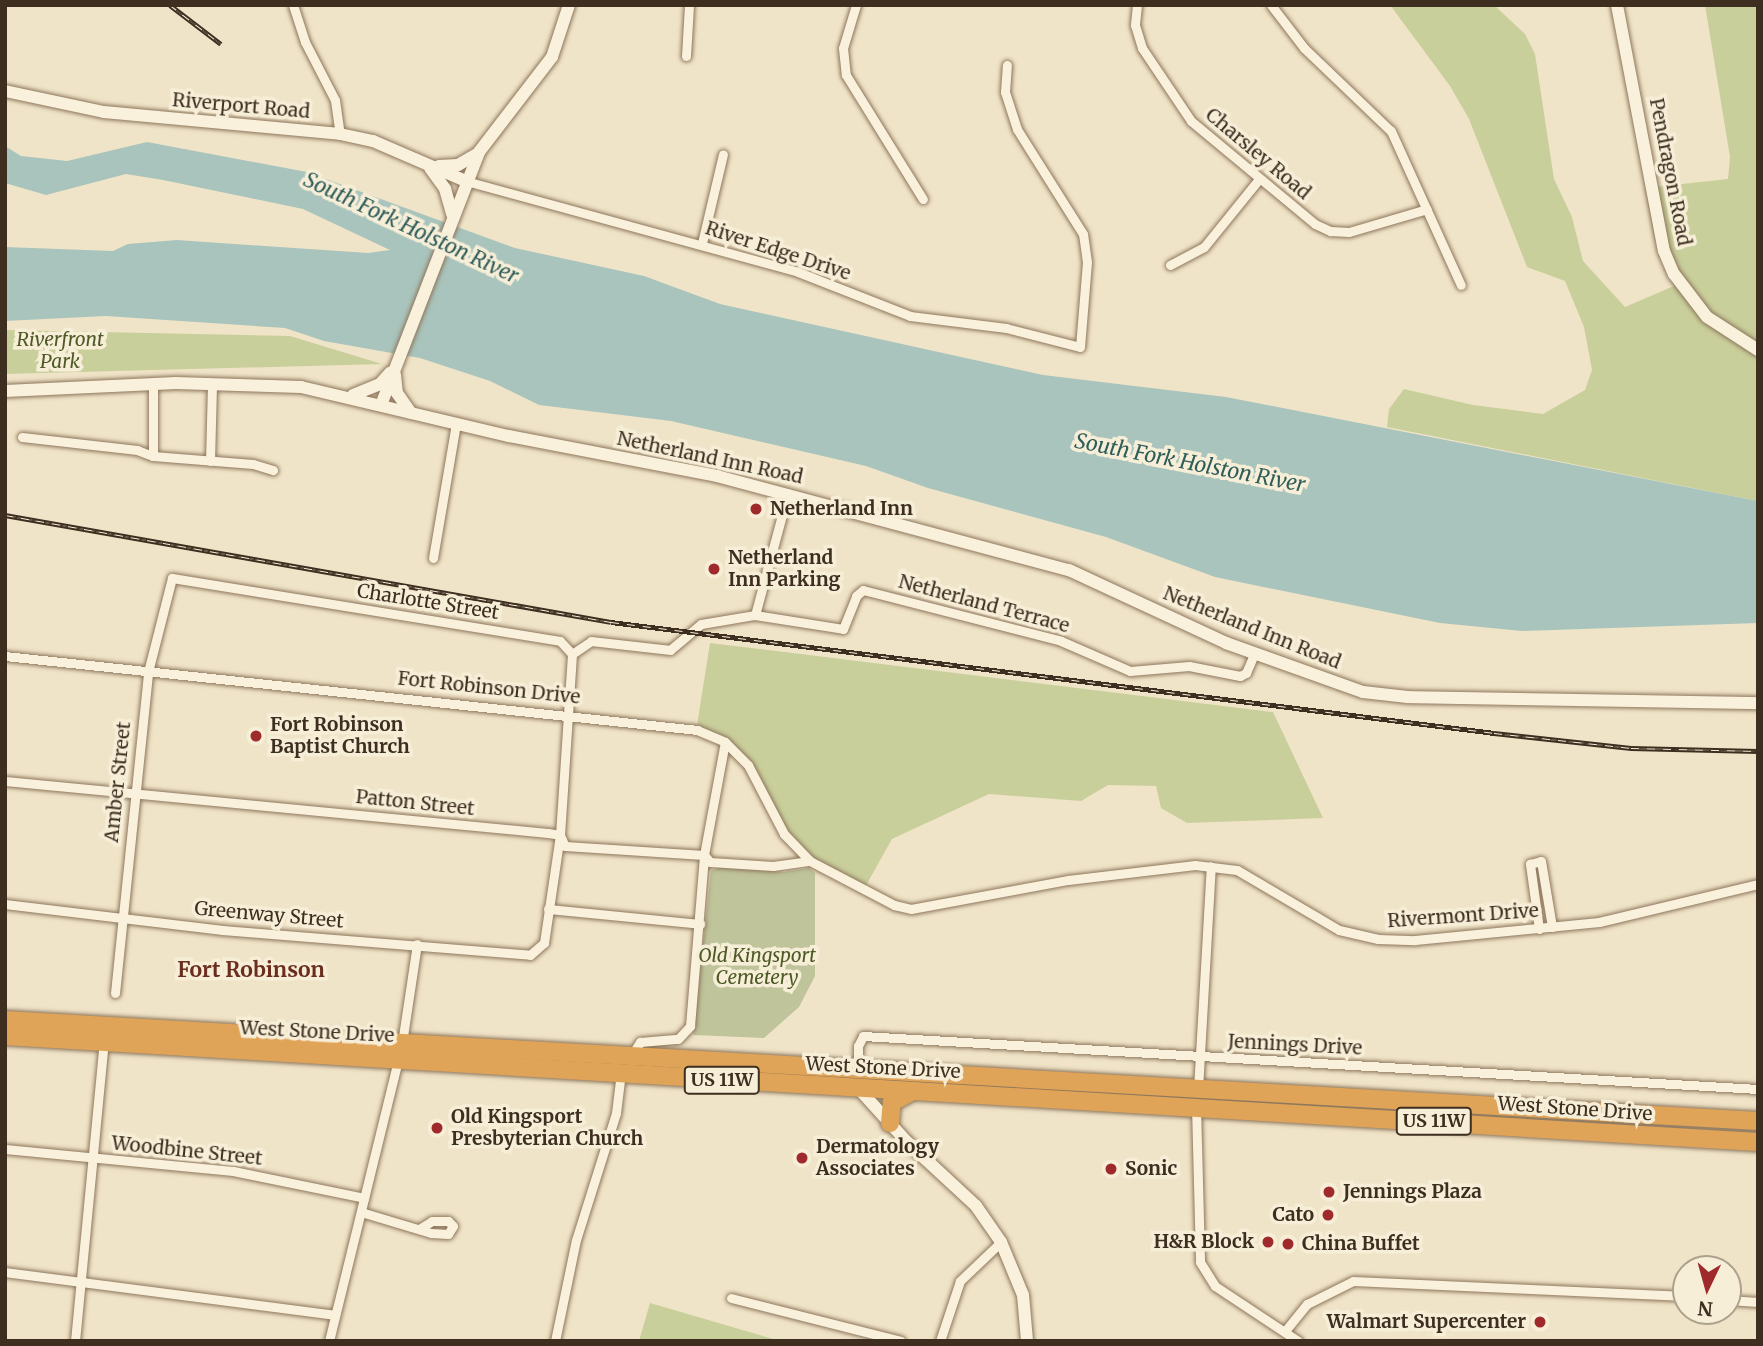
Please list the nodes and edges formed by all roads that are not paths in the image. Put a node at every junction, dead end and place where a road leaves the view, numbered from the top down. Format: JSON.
{"nodes":[{"id":1,"x":293,"y":5,"type":"edge"},
{"id":2,"x":569,"y":5,"type":"edge"},
{"id":3,"x":689,"y":5,"type":"edge"},
{"id":4,"x":856,"y":5,"type":"edge"},
{"id":5,"x":1137,"y":5,"type":"edge"},
{"id":6,"x":1271,"y":5,"type":"edge"},
{"id":7,"x":1618,"y":5,"type":"edge"},
{"id":8,"x":686,"y":56,"type":"dead end"},
{"id":9,"x":1007,"y":65,"type":"dead end"},
{"id":10,"x":5,"y":91,"type":"edge"},
{"id":11,"x":340,"y":134,"type":"junction"},
{"id":12,"x":478,"y":152,"type":"junction"},
{"id":13,"x":723,"y":154,"type":"dead end"},
{"id":14,"x":422,"y":161,"type":"junction"},
{"id":15,"x":1259,"y":179,"type":"junction"},
{"id":16,"x":466,"y":181,"type":"junction"},
{"id":17,"x":923,"y":199,"type":"dead end"},
{"id":18,"x":1427,"y":209,"type":"junction"},
{"id":19,"x":452,"y":215,"type":"junction"},
{"id":20,"x":702,"y":243,"type":"junction"},
{"id":21,"x":1170,"y":265,"type":"dead end"},
{"id":22,"x":1461,"y":285,"type":"dead end"},
{"id":23,"x":1758,"y":350,"type":"edge"},
{"id":24,"x":393,"y":373,"type":"junction"},
{"id":25,"x":212,"y":383,"type":"junction"},
{"id":26,"x":153,"y":385,"type":"junction"},
{"id":27,"x":5,"y":391,"type":"edge"},
{"id":28,"x":342,"y":395,"type":"junction"},
{"id":29,"x":382,"y":405,"type":"junction"},
{"id":30,"x":411,"y":412,"type":"junction"},
{"id":31,"x":456,"y":423,"type":"junction"},
{"id":32,"x":22,"y":438,"type":"dead end"},
{"id":33,"x":153,"y":456,"type":"junction"},
{"id":34,"x":210,"y":461,"type":"junction"},
{"id":35,"x":273,"y":470,"type":"dead end"},
{"id":36,"x":788,"y":493,"type":"junction"},
{"id":37,"x":433,"y":558,"type":"dead end"},
{"id":38,"x":172,"y":578,"type":"joint"},
{"id":39,"x":755,"y":615,"type":"junction"},
{"id":40,"x":572,"y":654,"type":"junction"},
{"id":41,"x":1254,"y":654,"type":"junction"},
{"id":42,"x":5,"y":656,"type":"edge"},
{"id":43,"x":148,"y":672,"type":"junction"},
{"id":44,"x":1758,"y":703,"type":"edge"},
{"id":45,"x":568,"y":713,"type":"junction"},
{"id":46,"x":725,"y":742,"type":"junction"},
{"id":47,"x":5,"y":780,"type":"edge"},
{"id":48,"x":134,"y":793,"type":"junction"},
{"id":49,"x":561,"y":835,"type":"junction"},
{"id":50,"x":705,"y":855,"type":"junction"},
{"id":51,"x":810,"y":861,"type":"junction"},
{"id":52,"x":1211,"y":866,"type":"junction"},
{"id":53,"x":1758,"y":884,"type":"edge"},
{"id":54,"x":5,"y":904,"type":"edge"},
{"id":55,"x":894,"y":905,"type":"joint"},
{"id":56,"x":548,"y":908,"type":"junction"},
{"id":57,"x":120,"y":917,"type":"junction"},
{"id":58,"x":700,"y":924,"type":"junction"},
{"id":59,"x":1552,"y":927,"type":"junction"},
{"id":60,"x":1539,"y":929,"type":"junction"},
{"id":61,"x":417,"y":944,"type":"junction"},
{"id":62,"x":114,"y":993,"type":"dead end"},
{"id":63,"x":5,"y":1020,"type":"edge"},
{"id":64,"x":105,"y":1033,"type":"junction"},
{"id":65,"x":5,"y":1036,"type":"edge"},
{"id":66,"x":479,"y":1047,"type":"junction"},
{"id":67,"x":400,"y":1050,"type":"junction"},
{"id":68,"x":631,"y":1056,"type":"junction"},
{"id":69,"x":1202,"y":1057,"type":"junction"},
{"id":70,"x":492,"y":1065,"type":"junction"},
{"id":71,"x":858,"y":1068,"type":"junction"},
{"id":72,"x":621,"y":1074,"type":"junction"},
{"id":73,"x":858,"y":1087,"type":"junction"},
{"id":74,"x":1758,"y":1089,"type":"edge"},
{"id":75,"x":916,"y":1090,"type":"junction"},
{"id":76,"x":1197,"y":1098,"type":"junction"},
{"id":77,"x":1758,"y":1121,"type":"edge"},
{"id":78,"x":890,"y":1123,"type":"junction"},
{"id":79,"x":1758,"y":1142,"type":"edge"},
{"id":80,"x":5,"y":1149,"type":"edge"},
{"id":81,"x":93,"y":1158,"type":"junction"},
{"id":82,"x":364,"y":1198,"type":"junction"},
{"id":83,"x":361,"y":1212,"type":"junction"},
{"id":84,"x":421,"y":1228,"type":"dead end"},
{"id":85,"x":1001,"y":1242,"type":"junction"},
{"id":86,"x":5,"y":1272,"type":"edge"},
{"id":87,"x":81,"y":1279,"type":"junction"},
{"id":88,"x":1672,"y":1295,"type":"edge"},
{"id":89,"x":731,"y":1297,"type":"dead end"},
{"id":90,"x":335,"y":1315,"type":"junction"},
{"id":91,"x":1285,"y":1331,"type":"junction"},
{"id":92,"x":75,"y":1341,"type":"edge"},
{"id":93,"x":329,"y":1341,"type":"edge"},
{"id":94,"x":555,"y":1341,"type":"edge"},
{"id":95,"x":901,"y":1341,"type":"edge"},
{"id":96,"x":940,"y":1341,"type":"edge"},
{"id":97,"x":1027,"y":1341,"type":"edge"},
{"id":98,"x":1298,"y":1341,"type":"edge"}],
"edges":[{"from":1,"to":11,"type":"street"},
{"from":2,"to":12,"type":"main road"},
{"from":3,"to":8,"type":"street"},
{"from":4,"to":17,"type":"street"},
{"from":5,"to":15,"type":"street","name":"Charsley Road"},
{"from":6,"to":18,"type":"street"},
{"from":7,"to":23,"type":"main road","name":"Pendragon Road"},
{"from":9,"to":20,"type":"street","name":"River Edge Drive"},
{"from":10,"to":11,"type":"main road","name":"Riverport Road"},
{"from":11,"to":14,"type":"main road","name":"Riverport Road"},
{"from":12,"to":14,"type":"main road"},
{"from":12,"to":16,"type":"main road"},
{"from":13,"to":20,"type":"street"},
{"from":14,"to":16,"type":"main road","name":"Riverport Road"},
{"from":14,"to":19,"type":"main road"},
{"from":15,"to":18,"type":"street","name":"Charsley Road"},
{"from":15,"to":21,"type":"street"},
{"from":16,"to":19,"type":"main road"},
{"from":16,"to":20,"type":"street","name":"River Edge Drive"},
{"from":18,"to":22,"type":"street"},
{"from":19,"to":24,"type":"main road"},
{"from":24,"to":28,"type":"main road"},
{"from":24,"to":29,"type":"main road"},
{"from":24,"to":30,"type":"main road"},
{"from":25,"to":26,"type":"main road","name":"Netherland Inn Road"},
{"from":25,"to":28,"type":"main road","name":"Netherland Inn Road"},
{"from":25,"to":34,"type":"street"},
{"from":26,"to":27,"type":"main road","name":"Netherland Inn Road"},
{"from":26,"to":33,"type":"street"},
{"from":28,"to":29,"type":"main road","name":"Netherland Inn Road"},
{"from":29,"to":30,"type":"main road","name":"Netherland Inn Road"},
{"from":30,"to":31,"type":"main road","name":"Netherland Inn Road"},
{"from":31,"to":36,"type":"main road","name":"Netherland Inn Road"},
{"from":31,"to":37,"type":"street"},
{"from":32,"to":33,"type":"street"},
{"from":33,"to":34,"type":"street"},
{"from":34,"to":35,"type":"street"},
{"from":36,"to":39,"type":"street"},
{"from":36,"to":41,"type":"main road","name":"Netherland Inn Road"},
{"from":38,"to":40,"type":"street","name":"Charlotte Street"},
{"from":38,"to":43,"type":"street","name":"Amber Street"},
{"from":39,"to":40,"type":"street"},
{"from":39,"to":41,"type":"street","name":"Netherland Terrace"},
{"from":40,"to":45,"type":"street"},
{"from":41,"to":44,"type":"main road","name":"Netherland Inn Road"},
{"from":42,"to":43,"type":"street","name":"Fort Robinson Drive"},
{"from":43,"to":45,"type":"street","name":"Fort Robinson Drive"},
{"from":43,"to":48,"type":"street","name":"Amber Street"},
{"from":45,"to":46,"type":"street","name":"Fort Robinson Drive"},
{"from":45,"to":49,"type":"street"},
{"from":46,"to":50,"type":"street"},
{"from":46,"to":51,"type":"street","name":"Fort Robinson Drive"},
{"from":47,"to":48,"type":"street","name":"Patton Street"},
{"from":48,"to":49,"type":"street","name":"Patton Street"},
{"from":48,"to":57,"type":"street","name":"Amber Street"},
{"from":49,"to":50,"type":"street","name":"Patton Street"},
{"from":49,"to":56,"type":"street"},
{"from":50,"to":51,"type":"street","name":"Patton Street"},
{"from":50,"to":58,"type":"street"},
{"from":51,"to":55,"type":"street","name":"Fort Robinson Drive"},
{"from":52,"to":55,"type":"street","name":"Rivermont Drive"},
{"from":52,"to":60,"type":"street","name":"Rivermont Drive"},
{"from":52,"to":69,"type":"street"},
{"from":53,"to":59,"type":"street","name":"Rivermont Drive"},
{"from":54,"to":57,"type":"street","name":"Greenway Street"},
{"from":56,"to":58,"type":"street"},
{"from":56,"to":61,"type":"street","name":"Greenway Street"},
{"from":57,"to":61,"type":"street","name":"Greenway Street"},
{"from":57,"to":62,"type":"street","name":"Amber Street"},
{"from":58,"to":68,"type":"street"},
{"from":59,"to":60,"type":"street","name":"Rivermont Drive"},
{"from":59,"to":60,"type":"street"},
{"from":61,"to":67,"type":"street"},
{"from":63,"to":64,"type":"highway","name":"West Stone Drive","number":"US 11W"},
{"from":64,"to":65,"type":"highway","name":"West Stone Drive","number":"US 11W"},
{"from":64,"to":67,"type":"highway","name":"West Stone Drive","number":"US 11W"},
{"from":64,"to":81,"type":"street"},
{"from":66,"to":67,"type":"highway","name":"West Stone Drive","number":"US 11W"},
{"from":66,"to":68,"type":"highway","name":"West Stone Drive","number":"US 11W"},
{"from":66,"to":70,"type":"highway"},
{"from":67,"to":70,"type":"highway","name":"West Stone Drive","number":"US 11W"},
{"from":67,"to":82,"type":"street"},
{"from":68,"to":71,"type":"highway","name":"West Stone Drive","number":"US 11W"},
{"from":68,"to":72,"type":"highway"},
{"from":69,"to":71,"type":"street","name":"Jennings Drive"},
{"from":69,"to":74,"type":"street","name":"Jennings Drive"},
{"from":69,"to":76,"type":"street"},
{"from":70,"to":72,"type":"highway","name":"West Stone Drive","number":"US 11W"},
{"from":71,"to":73,"type":"highway"},
{"from":71,"to":76,"type":"highway","name":"West Stone Drive","number":"US 11W"},
{"from":72,"to":73,"type":"highway","name":"West Stone Drive","number":"US 11W"},
{"from":72,"to":94,"type":"street"},
{"from":73,"to":75,"type":"highway","name":"West Stone Drive","number":"US 11W"},
{"from":73,"to":78,"type":"main road"},
{"from":75,"to":76,"type":"highway","name":"West Stone Drive","number":"US 11W"},
{"from":75,"to":78,"type":"highway"},
{"from":76,"to":77,"type":"highway","name":"West Stone Drive","number":"US 11W"},
{"from":76,"to":79,"type":"highway","name":"West Stone Drive","number":"US 11W"},
{"from":76,"to":91,"type":"street"},
{"from":78,"to":85,"type":"main road"},
{"from":80,"to":81,"type":"street","name":"Woodbine Street"},
{"from":81,"to":82,"type":"street","name":"Woodbine Street"},
{"from":81,"to":87,"type":"street"},
{"from":82,"to":83,"type":"street"},
{"from":83,"to":84,"type":"street"},
{"from":83,"to":90,"type":"street"},
{"from":85,"to":96,"type":"street"},
{"from":85,"to":97,"type":"main road"},
{"from":86,"to":87,"type":"street"},
{"from":87,"to":90,"type":"street"},
{"from":87,"to":92,"type":"street"},
{"from":88,"to":91,"type":"street"},
{"from":89,"to":95,"type":"street"},
{"from":90,"to":93,"type":"street"},
{"from":91,"to":98,"type":"street"}]}
